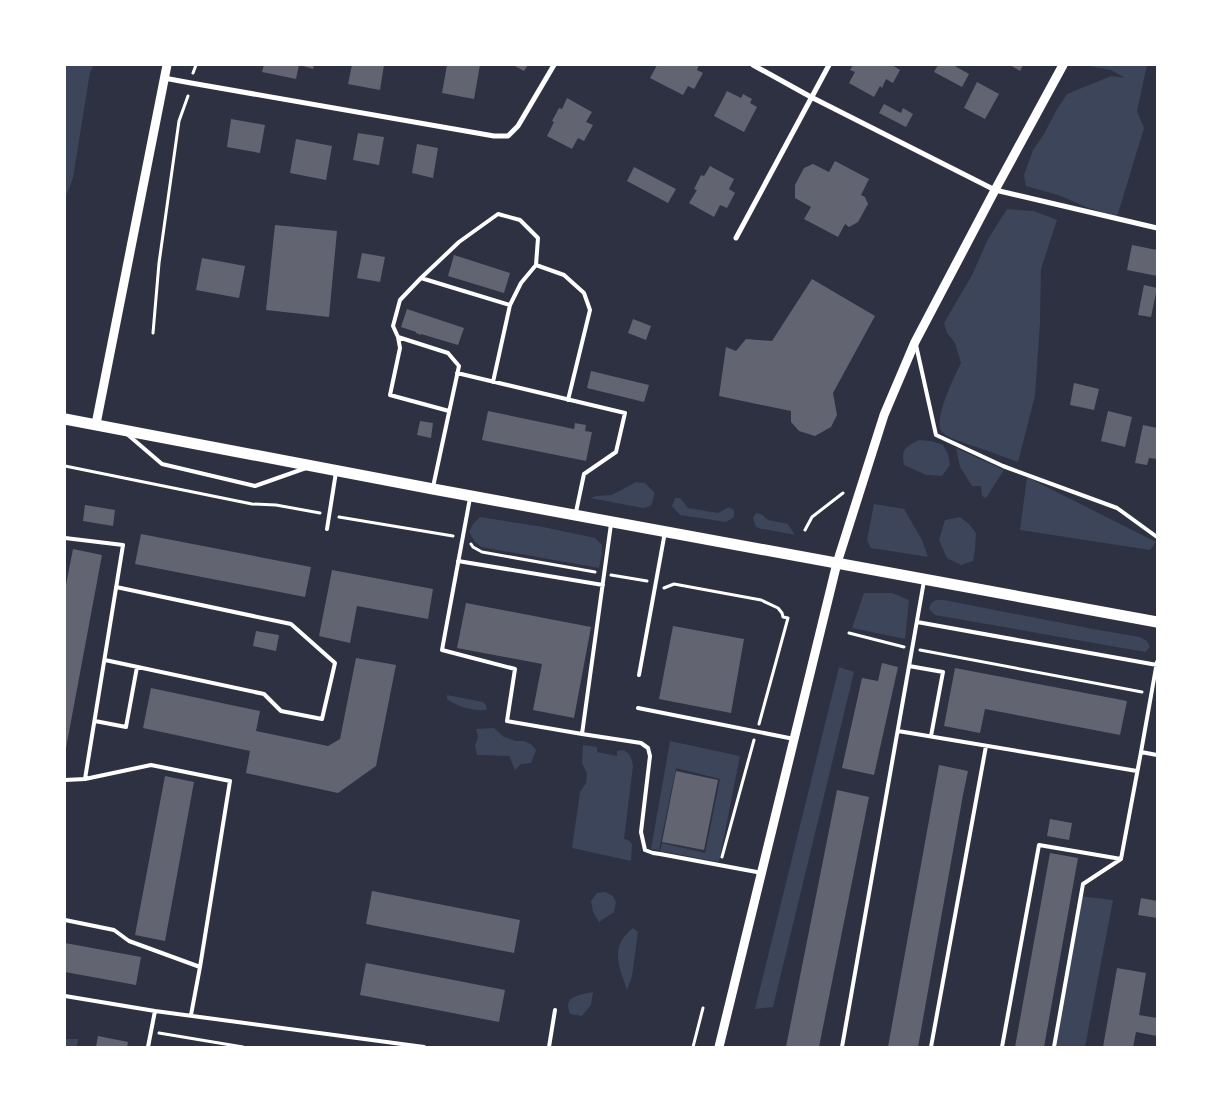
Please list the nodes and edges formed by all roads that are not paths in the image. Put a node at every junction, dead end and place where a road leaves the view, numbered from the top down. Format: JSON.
{"nodes":[{"id":1,"x":167,"y":65,"type":"edge"},
{"id":2,"x":554,"y":65,"type":"edge"},
{"id":3,"x":753,"y":65,"type":"edge"},
{"id":4,"x":829,"y":65,"type":"edge"},
{"id":5,"x":1063,"y":65,"type":"edge"},
{"id":6,"x":164,"y":78,"type":"junction"},
{"id":7,"x":811,"y":97,"type":"junction"},
{"id":8,"x":995,"y":190,"type":"junction"},
{"id":9,"x":1157,"y":228,"type":"edge"},
{"id":10,"x":736,"y":238,"type":"dead end"},
{"id":11,"x":536,"y":265,"type":"junction"},
{"id":12,"x":420,"y":278,"type":"junction"},
{"id":13,"x":510,"y":305,"type":"junction"},
{"id":14,"x":398,"y":337,"type":"junction"},
{"id":15,"x":916,"y":342,"type":"junction"},
{"id":16,"x":457,"y":373,"type":"junction"},
{"id":17,"x":493,"y":382,"type":"junction"},
{"id":18,"x":568,"y":400,"type":"junction"},
{"id":19,"x":449,"y":411,"type":"junction"},
{"id":20,"x":65,"y":418,"type":"edge"},
{"id":21,"x":96,"y":424,"type":"junction"},
{"id":22,"x":122,"y":429,"type":"junction"},
{"id":23,"x":312,"y":466,"type":"junction"},
{"id":24,"x":336,"y":470,"type":"junction"},
{"id":25,"x":433,"y":489,"type":"junction"},
{"id":26,"x":470,"y":496,"type":"junction"},
{"id":27,"x":576,"y":515,"type":"junction"},
{"id":28,"x":612,"y":521,"type":"junction"},
{"id":29,"x":327,"y":529,"type":"dead end"},
{"id":30,"x":665,"y":531,"type":"junction"},
{"id":31,"x":1156,"y":536,"type":"edge"},
{"id":32,"x":65,"y":538,"type":"edge"},
{"id":33,"x":458,"y":561,"type":"junction"},
{"id":34,"x":837,"y":563,"type":"junction"},
{"id":35,"x":924,"y":579,"type":"junction"},
{"id":36,"x":603,"y":585,"type":"junction"},
{"id":37,"x":116,"y":587,"type":"junction"},
{"id":38,"x":917,"y":622,"type":"junction"},
{"id":39,"x":1157,"y":622,"type":"edge"},
{"id":40,"x":105,"y":660,"type":"junction"},
{"id":41,"x":1157,"y":664,"type":"edge"},
{"id":42,"x":909,"y":666,"type":"junction"},
{"id":43,"x":137,"y":667,"type":"junction"},
{"id":44,"x":639,"y":675,"type":"dead end"},
{"id":45,"x":638,"y":708,"type":"dead end"},
{"id":46,"x":95,"y":721,"type":"junction"},
{"id":47,"x":898,"y":731,"type":"junction"},
{"id":48,"x":582,"y":734,"type":"junction"},
{"id":49,"x":931,"y":736,"type":"junction"},
{"id":50,"x":794,"y":740,"type":"junction"},
{"id":51,"x":986,"y":746,"type":"junction"},
{"id":52,"x":1141,"y":752,"type":"junction"},
{"id":53,"x":1157,"y":755,"type":"edge"},
{"id":54,"x":1137,"y":771,"type":"junction"},
{"id":55,"x":85,"y":779,"type":"junction"},
{"id":56,"x":65,"y":780,"type":"edge"},
{"id":57,"x":1122,"y":859,"type":"junction"},
{"id":58,"x":762,"y":873,"type":"junction"},
{"id":59,"x":65,"y":920,"type":"edge"},
{"id":60,"x":200,"y":967,"type":"junction"},
{"id":61,"x":65,"y":996,"type":"edge"},
{"id":62,"x":556,"y":1010,"type":"dead end"},
{"id":63,"x":155,"y":1011,"type":"junction"},
{"id":64,"x":191,"y":1015,"type":"junction"},
{"id":65,"x":399,"y":1045,"type":"edge"},
{"id":66,"x":148,"y":1047,"type":"edge"},
{"id":67,"x":424,"y":1047,"type":"edge"},
{"id":68,"x":549,"y":1047,"type":"edge"},
{"id":69,"x":719,"y":1047,"type":"edge"},
{"id":70,"x":842,"y":1047,"type":"edge"},
{"id":71,"x":932,"y":1047,"type":"edge"},
{"id":72,"x":1002,"y":1047,"type":"edge"},
{"id":73,"x":1054,"y":1047,"type":"edge"}],
"edges":[{"from":1,"to":6,"type":"street"},
{"from":2,"to":6,"type":"street"},
{"from":3,"to":7,"type":"street"},
{"from":4,"to":7,"type":"street"},
{"from":5,"to":8,"type":"street"},
{"from":6,"to":21,"type":"street"},
{"from":7,"to":8,"type":"street"},
{"from":7,"to":10,"type":"street"},
{"from":8,"to":9,"type":"street"},
{"from":8,"to":15,"type":"street"},
{"from":11,"to":12,"type":"lane"},
{"from":11,"to":13,"type":"lane"},
{"from":11,"to":18,"type":"lane"},
{"from":12,"to":13,"type":"lane"},
{"from":12,"to":14,"type":"lane"},
{"from":13,"to":17,"type":"lane"},
{"from":14,"to":16,"type":"lane"},
{"from":14,"to":19,"type":"lane"},
{"from":15,"to":31,"type":"lane"},
{"from":15,"to":34,"type":"street"},
{"from":16,"to":17,"type":"lane"},
{"from":16,"to":19,"type":"lane"},
{"from":17,"to":18,"type":"lane"},
{"from":18,"to":27,"type":"lane"},
{"from":19,"to":25,"type":"lane"},
{"from":20,"to":21,"type":"main road"},
{"from":21,"to":22,"type":"main road"},
{"from":22,"to":23,"type":"main road"},
{"from":22,"to":23,"type":"lane"},
{"from":23,"to":24,"type":"main road"},
{"from":24,"to":25,"type":"main road"},
{"from":24,"to":29,"type":"lane"},
{"from":25,"to":26,"type":"main road"},
{"from":26,"to":27,"type":"main road"},
{"from":26,"to":33,"type":"lane"},
{"from":27,"to":28,"type":"main road"},
{"from":28,"to":30,"type":"main road"},
{"from":28,"to":36,"type":"lane"},
{"from":30,"to":34,"type":"main road"},
{"from":30,"to":44,"type":"lane"},
{"from":32,"to":37,"type":"lane"},
{"from":33,"to":36,"type":"lane"},
{"from":33,"to":48,"type":"lane"},
{"from":34,"to":35,"type":"main road"},
{"from":34,"to":50,"type":"street"},
{"from":35,"to":38,"type":"lane"},
{"from":35,"to":39,"type":"main road"},
{"from":36,"to":48,"type":"lane"},
{"from":37,"to":40,"type":"lane"},
{"from":37,"to":43,"type":"lane"},
{"from":38,"to":41,"type":"lane"},
{"from":38,"to":42,"type":"lane"},
{"from":40,"to":43,"type":"lane"},
{"from":40,"to":46,"type":"lane"},
{"from":41,"to":52,"type":"lane"},
{"from":42,"to":47,"type":"lane"},
{"from":42,"to":49,"type":"lane"},
{"from":43,"to":46,"type":"lane"},
{"from":45,"to":50,"type":"lane"},
{"from":46,"to":55,"type":"lane"},
{"from":47,"to":49,"type":"lane"},
{"from":47,"to":70,"type":"lane"},
{"from":48,"to":58,"type":"lane"},
{"from":49,"to":51,"type":"lane"},
{"from":50,"to":58,"type":"street"},
{"from":51,"to":54,"type":"lane"},
{"from":51,"to":71,"type":"lane"},
{"from":52,"to":53,"type":"lane"},
{"from":52,"to":54,"type":"lane"},
{"from":54,"to":57,"type":"lane"},
{"from":55,"to":56,"type":"lane"},
{"from":55,"to":60,"type":"lane"},
{"from":57,"to":72,"type":"lane"},
{"from":57,"to":73,"type":"lane"},
{"from":58,"to":69,"type":"street"},
{"from":59,"to":60,"type":"lane"},
{"from":60,"to":64,"type":"lane"},
{"from":61,"to":63,"type":"lane"},
{"from":62,"to":68,"type":"lane"},
{"from":63,"to":64,"type":"lane"},
{"from":63,"to":66,"type":"lane"},
{"from":64,"to":65,"type":"lane"},
{"from":65,"to":67,"type":"lane"}]}
